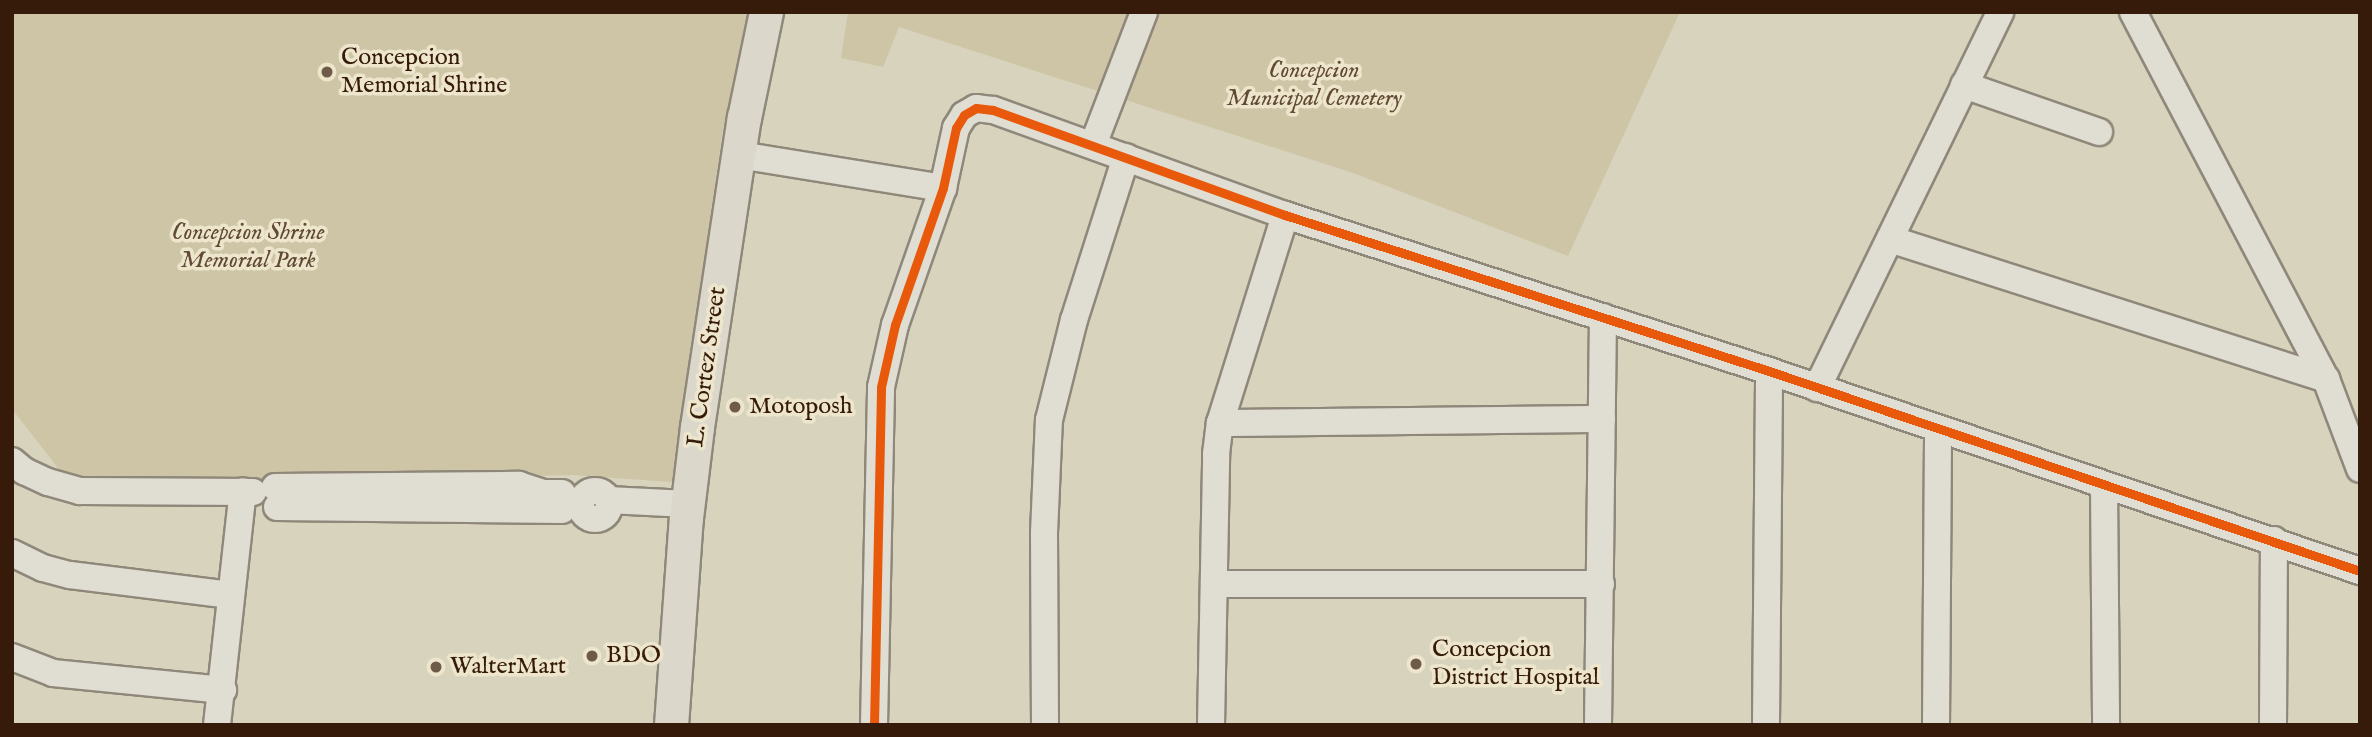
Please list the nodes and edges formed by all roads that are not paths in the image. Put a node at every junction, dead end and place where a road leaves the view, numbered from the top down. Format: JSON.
{"nodes":[{"id":1,"x":766,"y":12,"type":"edge"},
{"id":2,"x":1144,"y":12,"type":"edge"},
{"id":3,"x":2000,"y":12,"type":"edge"},
{"id":4,"x":2133,"y":12,"type":"edge"},
{"id":5,"x":1964,"y":85,"type":"junction"},
{"id":6,"x":2099,"y":132,"type":"dead end"},
{"id":7,"x":1093,"y":145,"type":"junction"},
{"id":8,"x":739,"y":155,"type":"junction"},
{"id":9,"x":1126,"y":157,"type":"junction"},
{"id":10,"x":943,"y":188,"type":"junction"},
{"id":11,"x":1285,"y":215,"type":"junction"},
{"id":12,"x":1890,"y":239,"type":"junction"},
{"id":13,"x":1603,"y":317,"type":"junction"},
{"id":14,"x":1769,"y":371,"type":"junction"},
{"id":15,"x":2326,"y":379,"type":"junction"},
{"id":16,"x":1817,"y":388,"type":"junction"},
{"id":17,"x":1602,"y":419,"type":"junction"},
{"id":18,"x":1220,"y":423,"type":"junction"},
{"id":19,"x":1938,"y":431,"type":"junction"},
{"id":20,"x":12,"y":461,"type":"edge"},
{"id":21,"x":2360,"y":469,"type":"edge"},
{"id":22,"x":2104,"y":486,"type":"junction"},
{"id":23,"x":262,"y":494,"type":"junction"},
{"id":24,"x":687,"y":511,"type":"junction"},
{"id":25,"x":2274,"y":540,"type":"junction"},
{"id":26,"x":12,"y":553,"type":"edge"},
{"id":27,"x":2360,"y":571,"type":"edge"},
{"id":28,"x":1215,"y":584,"type":"junction"},
{"id":29,"x":1601,"y":584,"type":"junction"},
{"id":30,"x":231,"y":595,"type":"junction"},
{"id":31,"x":12,"y":657,"type":"edge"},
{"id":32,"x":223,"y":690,"type":"junction"},
{"id":33,"x":217,"y":725,"type":"edge"},
{"id":34,"x":671,"y":725,"type":"edge"},
{"id":35,"x":874,"y":725,"type":"edge"},
{"id":36,"x":1045,"y":725,"type":"edge"},
{"id":37,"x":1211,"y":725,"type":"edge"},
{"id":38,"x":1598,"y":725,"type":"edge"},
{"id":39,"x":1766,"y":725,"type":"edge"},
{"id":40,"x":1936,"y":725,"type":"edge"},
{"id":41,"x":2106,"y":725,"type":"edge"},
{"id":42,"x":2273,"y":725,"type":"edge"}],
"edges":[{"from":1,"to":8,"type":"main road","name":"L. Cortez Street"},
{"from":2,"to":7,"type":"street"},
{"from":3,"to":5,"type":"street"},
{"from":4,"to":15,"type":"street"},
{"from":5,"to":6,"type":"street"},
{"from":5,"to":12,"type":"street"},
{"from":7,"to":9,"type":"street"},
{"from":7,"to":10,"type":"street"},
{"from":8,"to":10,"type":"street"},
{"from":8,"to":24,"type":"main road","name":"L. Cortez Street"},
{"from":9,"to":11,"type":"street"},
{"from":9,"to":36,"type":"street"},
{"from":10,"to":35,"type":"street"},
{"from":11,"to":13,"type":"street"},
{"from":11,"to":18,"type":"street"},
{"from":12,"to":15,"type":"street"},
{"from":12,"to":16,"type":"street"},
{"from":13,"to":14,"type":"street"},
{"from":13,"to":17,"type":"street"},
{"from":14,"to":16,"type":"street"},
{"from":14,"to":39,"type":"street"},
{"from":15,"to":21,"type":"street"},
{"from":16,"to":19,"type":"street"},
{"from":17,"to":18,"type":"street"},
{"from":17,"to":29,"type":"street"},
{"from":18,"to":28,"type":"street"},
{"from":19,"to":22,"type":"street"},
{"from":19,"to":40,"type":"street"},
{"from":20,"to":23,"type":"street"},
{"from":22,"to":25,"type":"street"},
{"from":22,"to":41,"type":"street"},
{"from":23,"to":24,"type":"street"},
{"from":23,"to":30,"type":"street"},
{"from":24,"to":34,"type":"main road","name":"L. Cortez Street"},
{"from":25,"to":27,"type":"street"},
{"from":25,"to":42,"type":"street"},
{"from":26,"to":30,"type":"street"},
{"from":28,"to":29,"type":"street"},
{"from":28,"to":37,"type":"street"},
{"from":29,"to":38,"type":"street"},
{"from":30,"to":32,"type":"street"},
{"from":31,"to":32,"type":"street"},
{"from":32,"to":33,"type":"street"}]}
